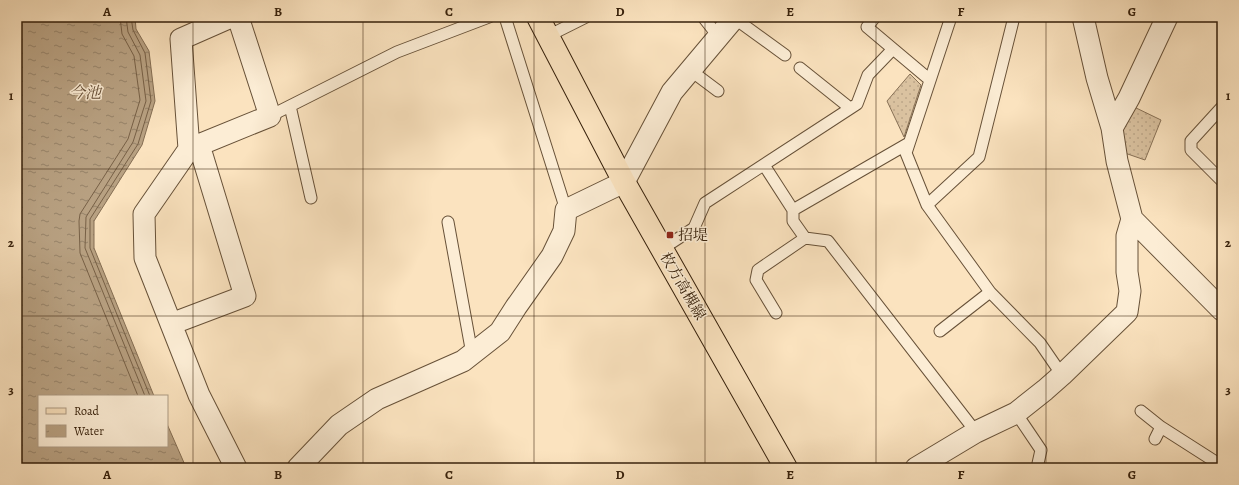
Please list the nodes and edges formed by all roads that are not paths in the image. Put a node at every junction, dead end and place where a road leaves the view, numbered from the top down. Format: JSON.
{"nodes":[{"id":1,"x":231,"y":17,"type":"edge"},
{"id":2,"x":238,"y":17,"type":"edge"},
{"id":3,"x":489,"y":17,"type":"edge"},
{"id":4,"x":505,"y":17,"type":"edge"},
{"id":5,"x":538,"y":17,"type":"edge"},
{"id":6,"x":586,"y":17,"type":"edge"},
{"id":7,"x":703,"y":17,"type":"edge"},
{"id":8,"x":734,"y":17,"type":"edge"},
{"id":9,"x":875,"y":17,"type":"edge"},
{"id":10,"x":951,"y":17,"type":"edge"},
{"id":11,"x":1014,"y":17,"type":"edge"},
{"id":12,"x":1083,"y":17,"type":"edge"},
{"id":13,"x":1167,"y":17,"type":"edge"},
{"id":14,"x":548,"y":36,"type":"junction"},
{"id":15,"x":718,"y":36,"type":"junction"},
{"id":16,"x":893,"y":49,"type":"junction"},
{"id":17,"x":785,"y":55,"type":"dead end"},
{"id":18,"x":800,"y":68,"type":"dead end"},
{"id":19,"x":690,"y":70,"type":"junction"},
{"id":20,"x":930,"y":80,"type":"junction"},
{"id":21,"x":718,"y":90,"type":"dead end"},
{"id":22,"x":290,"y":106,"type":"junction"},
{"id":23,"x":1222,"y":107,"type":"edge"},
{"id":24,"x":850,"y":108,"type":"junction"},
{"id":25,"x":270,"y":116,"type":"junction"},
{"id":26,"x":1112,"y":128,"type":"junction"},
{"id":27,"x":909,"y":143,"type":"junction"},
{"id":28,"x":194,"y":147,"type":"junction"},
{"id":29,"x":764,"y":165,"type":"junction"},
{"id":30,"x":1222,"y":181,"type":"edge"},
{"id":31,"x":624,"y":182,"type":"junction"},
{"id":32,"x":311,"y":198,"type":"dead end"},
{"id":33,"x":927,"y":205,"type":"junction"},
{"id":34,"x":566,"y":210,"type":"junction"},
{"id":35,"x":793,"y":210,"type":"junction"},
{"id":36,"x":1132,"y":219,"type":"junction"},
{"id":37,"x":448,"y":222,"type":"dead end"},
{"id":38,"x":805,"y":238,"type":"junction"},
{"id":39,"x":662,"y":249,"type":"junction"},
{"id":40,"x":990,"y":292,"type":"junction"},
{"id":41,"x":1222,"y":310,"type":"edge"},
{"id":42,"x":776,"y":313,"type":"dead end"},
{"id":43,"x":171,"y":324,"type":"junction"},
{"id":44,"x":940,"y":331,"type":"dead end"},
{"id":45,"x":472,"y":354,"type":"junction"},
{"id":46,"x":1062,"y":375,"type":"junction"},
{"id":47,"x":1141,"y":412,"type":"dead end"},
{"id":48,"x":1016,"y":413,"type":"junction"},
{"id":49,"x":1161,"y":427,"type":"junction"},
{"id":50,"x":976,"y":432,"type":"junction"},
{"id":51,"x":1155,"y":439,"type":"dead end"},
{"id":52,"x":1222,"y":466,"type":"edge"},
{"id":53,"x":236,"y":468,"type":"edge"},
{"id":54,"x":298,"y":468,"type":"edge"},
{"id":55,"x":786,"y":468,"type":"edge"},
{"id":56,"x":916,"y":468,"type":"edge"},
{"id":57,"x":1037,"y":468,"type":"edge"}],
"edges":[{"from":1,"to":28,"type":"street"},
{"from":2,"to":25,"type":"street"},
{"from":3,"to":22,"type":"lane"},
{"from":4,"to":34,"type":"lane"},
{"from":5,"to":14,"type":"main road","name":"枚方高槻線"},
{"from":6,"to":14,"type":"lane"},
{"from":7,"to":15,"type":"lane"},
{"from":8,"to":15,"type":"street"},
{"from":8,"to":17,"type":"lane"},
{"from":9,"to":16,"type":"lane"},
{"from":10,"to":20,"type":"lane"},
{"from":11,"to":33,"type":"lane"},
{"from":12,"to":26,"type":"street"},
{"from":13,"to":26,"type":"street"},
{"from":14,"to":31,"type":"main road","name":"枚方高槻線"},
{"from":15,"to":19,"type":"street"},
{"from":16,"to":20,"type":"lane"},
{"from":16,"to":24,"type":"lane"},
{"from":18,"to":24,"type":"lane"},
{"from":19,"to":21,"type":"lane"},
{"from":19,"to":31,"type":"street"},
{"from":20,"to":27,"type":"lane"},
{"from":22,"to":25,"type":"lane"},
{"from":22,"to":32,"type":"lane"},
{"from":23,"to":30,"type":"lane"},
{"from":24,"to":29,"type":"lane"},
{"from":25,"to":28,"type":"street"},
{"from":26,"to":36,"type":"street"},
{"from":27,"to":33,"type":"lane"},
{"from":27,"to":35,"type":"lane"},
{"from":28,"to":43,"type":"street"},
{"from":28,"to":43,"type":"street"},
{"from":29,"to":35,"type":"lane"},
{"from":29,"to":39,"type":"lane"},
{"from":31,"to":34,"type":"street"},
{"from":31,"to":39,"type":"main road","name":"枚方高槻線"},
{"from":33,"to":40,"type":"lane"},
{"from":34,"to":45,"type":"street"},
{"from":35,"to":38,"type":"lane"},
{"from":36,"to":41,"type":"street"},
{"from":36,"to":46,"type":"street"},
{"from":37,"to":45,"type":"lane"},
{"from":38,"to":42,"type":"lane"},
{"from":38,"to":50,"type":"lane"},
{"from":39,"to":55,"type":"main road","name":"枚方高槻線"},
{"from":40,"to":44,"type":"lane"},
{"from":40,"to":46,"type":"lane"},
{"from":43,"to":53,"type":"street"},
{"from":45,"to":54,"type":"street"},
{"from":46,"to":48,"type":"street"},
{"from":47,"to":49,"type":"lane"},
{"from":48,"to":50,"type":"street"},
{"from":48,"to":57,"type":"lane"},
{"from":49,"to":51,"type":"lane"},
{"from":49,"to":52,"type":"lane"},
{"from":50,"to":56,"type":"street"}]}
